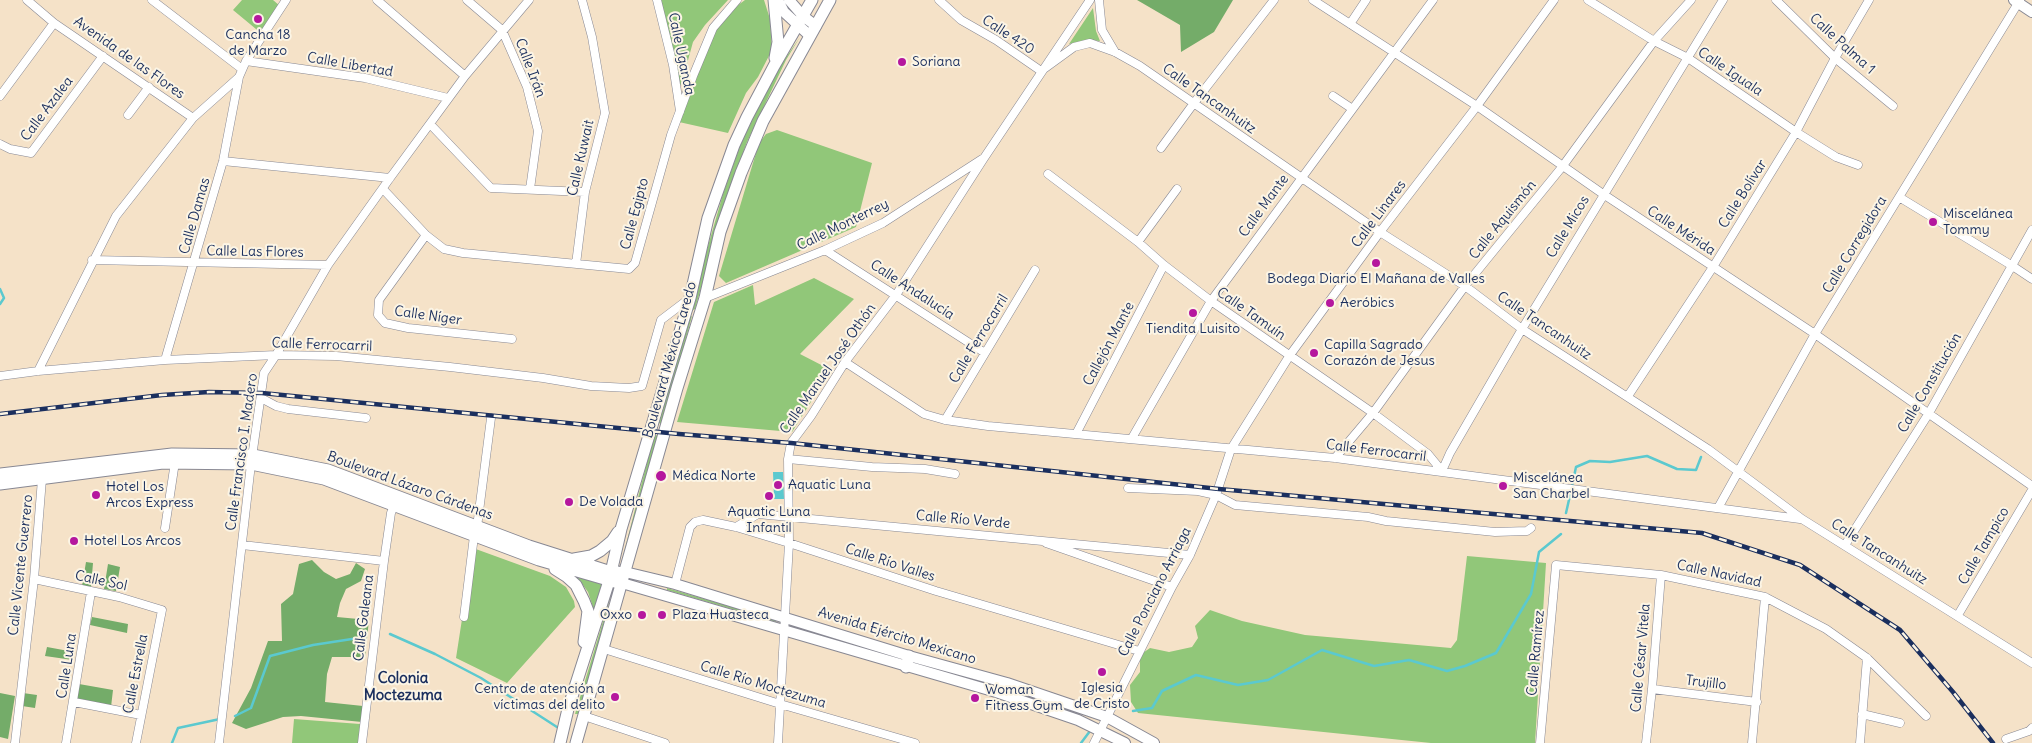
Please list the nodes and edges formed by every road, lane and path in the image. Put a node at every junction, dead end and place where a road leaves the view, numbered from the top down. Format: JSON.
{"nodes":[{"id":1,"x":27,"y":0,"type":"edge"},
{"id":2,"x":152,"y":0,"type":"edge"},
{"id":3,"x":377,"y":0,"type":"edge"},
{"id":4,"x":467,"y":0,"type":"edge"},
{"id":5,"x":529,"y":0,"type":"edge"},
{"id":6,"x":582,"y":0,"type":"edge"},
{"id":7,"x":657,"y":0,"type":"edge"},
{"id":8,"x":737,"y":0,"type":"edge"},
{"id":9,"x":776,"y":0,"type":"edge"},
{"id":10,"x":789,"y":0,"type":"edge"},
{"id":11,"x":812,"y":0,"type":"edge"},
{"id":12,"x":830,"y":0,"type":"edge"},
{"id":13,"x":939,"y":0,"type":"edge"},
{"id":14,"x":1090,"y":0,"type":"edge"},
{"id":15,"x":1099,"y":0,"type":"edge"},
{"id":16,"x":1274,"y":0,"type":"edge"},
{"id":17,"x":1313,"y":0,"type":"edge"},
{"id":18,"x":1366,"y":0,"type":"edge"},
{"id":19,"x":1433,"y":0,"type":"edge"},
{"id":20,"x":1554,"y":0,"type":"edge"},
{"id":21,"x":1588,"y":0,"type":"edge"},
{"id":22,"x":1691,"y":0,"type":"edge"},
{"id":23,"x":1723,"y":0,"type":"edge"},
{"id":24,"x":1776,"y":0,"type":"edge"},
{"id":25,"x":1869,"y":0,"type":"edge"},
{"id":26,"x":2017,"y":1,"type":"edge"},
{"id":27,"x":280,"y":2,"type":"edge"},
{"id":28,"x":2032,"y":12,"type":"edge"},
{"id":29,"x":800,"y":21,"type":"junction"},
{"id":30,"x":54,"y":22,"type":"junction"},
{"id":31,"x":1350,"y":24,"type":"junction"},
{"id":32,"x":502,"y":30,"type":"junction"},
{"id":33,"x":812,"y":31,"type":"junction"},
{"id":34,"x":1654,"y":41,"type":"junction"},
{"id":35,"x":1115,"y":52,"type":"junction"},
{"id":36,"x":1393,"y":52,"type":"junction"},
{"id":37,"x":104,"y":56,"type":"junction"},
{"id":38,"x":1688,"y":58,"type":"junction"},
{"id":39,"x":1835,"y":58,"type":"junction"},
{"id":40,"x":774,"y":66,"type":"junction"},
{"id":41,"x":242,"y":69,"type":"junction"},
{"id":42,"x":1041,"y":71,"type":"junction"},
{"id":43,"x":465,"y":76,"type":"junction"},
{"id":44,"x":149,"y":88,"type":"junction"},
{"id":45,"x":0,"y":96,"type":"edge"},
{"id":46,"x":1333,"y":96,"type":"dead end"},
{"id":47,"x":448,"y":98,"type":"junction"},
{"id":48,"x":1194,"y":103,"type":"junction"},
{"id":49,"x":1477,"y":106,"type":"junction"},
{"id":50,"x":1893,"y":106,"type":"dead end"},
{"id":51,"x":1352,"y":108,"type":"junction"},
{"id":52,"x":680,"y":112,"type":"junction"},
{"id":53,"x":128,"y":115,"type":"dead end"},
{"id":54,"x":193,"y":118,"type":"junction"},
{"id":55,"x":430,"y":124,"type":"junction"},
{"id":56,"x":1796,"y":132,"type":"junction"},
{"id":57,"x":0,"y":144,"type":"edge"},
{"id":58,"x":1161,"y":148,"type":"dead end"},
{"id":59,"x":984,"y":158,"type":"junction"},
{"id":60,"x":223,"y":161,"type":"junction"},
{"id":61,"x":1858,"y":164,"type":"dead end"},
{"id":62,"x":1562,"y":167,"type":"junction"},
{"id":63,"x":1048,"y":174,"type":"dead end"},
{"id":64,"x":1301,"y":177,"type":"junction"},
{"id":65,"x":390,"y":178,"type":"junction"},
{"id":66,"x":383,"y":189,"type":"junction"},
{"id":67,"x":1177,"y":189,"type":"dead end"},
{"id":68,"x":530,"y":190,"type":"junction"},
{"id":69,"x":584,"y":192,"type":"junction"},
{"id":70,"x":1603,"y":194,"type":"junction"},
{"id":71,"x":1899,"y":197,"type":"junction"},
{"id":72,"x":2032,"y":230,"type":"edge"},
{"id":73,"x":1380,"y":232,"type":"junction"},
{"id":74,"x":426,"y":235,"type":"junction"},
{"id":75,"x":1138,"y":242,"type":"junction"},
{"id":76,"x":824,"y":250,"type":"junction"},
{"id":77,"x":92,"y":260,"type":"junction"},
{"id":78,"x":194,"y":263,"type":"junction"},
{"id":79,"x":576,"y":264,"type":"junction"},
{"id":80,"x":328,"y":265,"type":"junction"},
{"id":81,"x":1164,"y":265,"type":"junction"},
{"id":82,"x":2012,"y":265,"type":"junction"},
{"id":83,"x":1713,"y":267,"type":"junction"},
{"id":84,"x":1035,"y":270,"type":"dead end"},
{"id":85,"x":2032,"y":279,"type":"edge"},
{"id":86,"x":1465,"y":286,"type":"junction"},
{"id":87,"x":896,"y":295,"type":"junction"},
{"id":88,"x":690,"y":298,"type":"junction"},
{"id":89,"x":705,"y":298,"type":"junction"},
{"id":90,"x":1211,"y":301,"type":"junction"},
{"id":91,"x":1522,"y":329,"type":"junction"},
{"id":92,"x":1815,"y":334,"type":"junction"},
{"id":93,"x":512,"y":340,"type":"dead end"},
{"id":94,"x":986,"y":353,"type":"junction"},
{"id":95,"x":276,"y":355,"type":"junction"},
{"id":96,"x":1290,"y":355,"type":"junction"},
{"id":97,"x":165,"y":360,"type":"junction"},
{"id":98,"x":846,"y":362,"type":"junction"},
{"id":99,"x":38,"y":371,"type":"junction"},
{"id":100,"x":0,"y":376,"type":"edge"},
{"id":101,"x":1628,"y":396,"type":"junction"},
{"id":102,"x":261,"y":398,"type":"junction"},
{"id":103,"x":1929,"y":412,"type":"junction"},
{"id":104,"x":1373,"y":413,"type":"junction"},
{"id":105,"x":366,"y":418,"type":"dead end"},
{"id":106,"x":490,"y":418,"type":"dead end"},
{"id":107,"x":945,"y":420,"type":"junction"},
{"id":108,"x":1076,"y":434,"type":"junction"},
{"id":109,"x":1132,"y":438,"type":"junction"},
{"id":110,"x":1231,"y":449,"type":"junction"},
{"id":111,"x":1335,"y":458,"type":"junction"},
{"id":112,"x":252,"y":459,"type":"junction"},
{"id":113,"x":788,"y":459,"type":"junction"},
{"id":114,"x":175,"y":462,"type":"junction"},
{"id":115,"x":1442,"y":471,"type":"junction"},
{"id":116,"x":1738,"y":472,"type":"junction"},
{"id":117,"x":0,"y":474,"type":"edge"},
{"id":118,"x":955,"y":474,"type":"dead end"},
{"id":119,"x":42,"y":478,"type":"junction"},
{"id":120,"x":0,"y":484,"type":"edge"},
{"id":121,"x":2032,"y":486,"type":"edge"},
{"id":122,"x":1128,"y":488,"type":"dead end"},
{"id":123,"x":2032,"y":490,"type":"edge"},
{"id":124,"x":1216,"y":495,"type":"junction"},
{"id":125,"x":396,"y":501,"type":"junction"},
{"id":126,"x":1718,"y":508,"type":"junction"},
{"id":127,"x":789,"y":517,"type":"junction"},
{"id":128,"x":1802,"y":519,"type":"junction"},
{"id":129,"x":166,"y":528,"type":"dead end"},
{"id":130,"x":736,"y":528,"type":"junction"},
{"id":131,"x":1530,"y":528,"type":"dead end"},
{"id":132,"x":621,"y":529,"type":"junction"},
{"id":133,"x":476,"y":531,"type":"junction"},
{"id":134,"x":1035,"y":539,"type":"junction"},
{"id":135,"x":789,"y":543,"type":"junction"},
{"id":136,"x":242,"y":544,"type":"junction"},
{"id":137,"x":1845,"y":546,"type":"junction"},
{"id":138,"x":1190,"y":555,"type":"junction"},
{"id":139,"x":564,"y":558,"type":"junction"},
{"id":140,"x":539,"y":560,"type":"junction"},
{"id":141,"x":384,"y":562,"type":"junction"},
{"id":142,"x":1556,"y":565,"type":"joint"},
{"id":143,"x":1661,"y":575,"type":"junction"},
{"id":144,"x":610,"y":576,"type":"junction"},
{"id":145,"x":623,"y":578,"type":"junction"},
{"id":146,"x":34,"y":579,"type":"junction"},
{"id":147,"x":675,"y":584,"type":"junction"},
{"id":148,"x":1172,"y":587,"type":"junction"},
{"id":149,"x":92,"y":592,"type":"junction"},
{"id":150,"x":1765,"y":598,"type":"junction"},
{"id":151,"x":162,"y":610,"type":"joint"},
{"id":152,"x":1958,"y":615,"type":"junction"},
{"id":153,"x":464,"y":617,"type":"dead end"},
{"id":154,"x":784,"y":617,"type":"junction"},
{"id":155,"x":784,"y":630,"type":"junction"},
{"id":156,"x":604,"y":649,"type":"junction"},
{"id":157,"x":1139,"y":651,"type":"junction"},
{"id":158,"x":1867,"y":658,"type":"junction"},
{"id":159,"x":908,"y":661,"type":"junction"},
{"id":160,"x":2032,"y":662,"type":"edge"},
{"id":161,"x":580,"y":674,"type":"junction"},
{"id":162,"x":1652,"y":689,"type":"junction"},
{"id":163,"x":74,"y":702,"type":"junction"},
{"id":164,"x":1757,"y":702,"type":"junction"},
{"id":165,"x":780,"y":704,"type":"junction"},
{"id":166,"x":1862,"y":714,"type":"junction"},
{"id":167,"x":141,"y":715,"type":"junction"},
{"id":168,"x":1926,"y":716,"type":"dead end"},
{"id":169,"x":1107,"y":717,"type":"junction"},
{"id":170,"x":583,"y":719,"type":"junction"},
{"id":171,"x":1900,"y":723,"type":"dead end"},
{"id":172,"x":2032,"y":728,"type":"edge"},
{"id":173,"x":1101,"y":730,"type":"junction"},
{"id":174,"x":2006,"y":739,"type":"dead end"},
{"id":175,"x":560,"y":742,"type":"edge"},
{"id":176,"x":14,"y":743,"type":"edge"},
{"id":177,"x":66,"y":743,"type":"edge"},
{"id":178,"x":136,"y":743,"type":"edge"},
{"id":179,"x":218,"y":743,"type":"edge"},
{"id":180,"x":362,"y":743,"type":"edge"},
{"id":181,"x":576,"y":743,"type":"edge"},
{"id":182,"x":665,"y":743,"type":"edge"},
{"id":183,"x":778,"y":743,"type":"edge"},
{"id":184,"x":915,"y":743,"type":"edge"},
{"id":185,"x":1094,"y":743,"type":"edge"},
{"id":186,"x":1125,"y":743,"type":"edge"},
{"id":187,"x":1154,"y":743,"type":"edge"},
{"id":188,"x":1540,"y":743,"type":"edge"},
{"id":189,"x":1646,"y":743,"type":"edge"},
{"id":190,"x":1752,"y":743,"type":"edge"},
{"id":191,"x":1860,"y":743,"type":"edge"}],
"edges":[{"from":1,"to":30,"type":"street","name":"Avenida de las Flores"},
{"from":2,"to":41,"type":"street"},
{"from":3,"to":43,"type":"street"},
{"from":4,"to":32,"type":"street","name":"Calle Irán"},
{"from":5,"to":32,"type":"street","name":"Calle Francisco I. Madero"},
{"from":6,"to":69,"type":"street","name":"Calle Kuwait"},
{"from":7,"to":52,"type":"street","name":"Calle Uganda"},
{"from":8,"to":52,"type":"street","name":"Calle Egipto"},
{"from":9,"to":29,"type":"main road"},
{"from":9,"to":40,"type":"main road"},
{"from":10,"to":29,"type":"main road"},
{"from":11,"to":29,"type":"main road","name":"Boulevard México-Laredo"},
{"from":12,"to":33,"type":"main road","name":"Boulevard México-Laredo"},
{"from":13,"to":42,"type":"street","name":"Calle 420"},
{"from":14,"to":42,"type":"street","name":"Calle Manuel José Othón"},
{"from":15,"to":35,"type":"street"},
{"from":16,"to":48,"type":"street"},
{"from":17,"to":31,"type":"street","name":"Calle Mérida"},
{"from":18,"to":31,"type":"street"},
{"from":19,"to":36,"type":"street","name":"Calle Mante"},
{"from":20,"to":49,"type":"street","name":"Calle Linares"},
{"from":21,"to":34,"type":"street","name":"Calle Iguala"},
{"from":22,"to":34,"type":"street","name":"Calle Aquismón"},
{"from":23,"to":38,"type":"street","name":"Calle Micos"},
{"from":24,"to":39,"type":"street","name":"Calle Palma 1"},
{"from":25,"to":39,"type":"street","name":"Calle Bolívar"},
{"from":26,"to":28,"type":"main road"},
{"from":26,"to":71,"type":"street","name":"Calle Corregidora"},
{"from":27,"to":41,"type":"street"},
{"from":29,"to":33,"type":"main road"},
{"from":29,"to":40,"type":"main road","name":"Boulevard México-Laredo"},
{"from":30,"to":37,"type":"street","name":"Avenida de las Flores"},
{"from":30,"to":45,"type":"street"},
{"from":31,"to":36,"type":"street","name":"Calle Mérida"},
{"from":32,"to":43,"type":"street","name":"Calle Francisco I. Madero"},
{"from":32,"to":68,"type":"street","name":"Calle Irán"},
{"from":33,"to":89,"type":"main road","name":"Boulevard México-Laredo"},
{"from":34,"to":38,"type":"street","name":"Calle Iguala"},
{"from":34,"to":62,"type":"street","name":"Calle Aquismón"},
{"from":35,"to":42,"type":"street","name":"Calle Tancanhuitz"},
{"from":35,"to":48,"type":"street","name":"Calle Tancanhuitz"},
{"from":36,"to":49,"type":"street","name":"Calle Mérida"},
{"from":36,"to":51,"type":"street","name":"Calle Mante"},
{"from":37,"to":44,"type":"street","name":"Avenida de las Flores"},
{"from":37,"to":57,"type":"street","name":"Calle Azalea"},
{"from":38,"to":56,"type":"street","name":"Calle Iguala"},
{"from":38,"to":70,"type":"street","name":"Calle Micos"},
{"from":39,"to":50,"type":"street","name":"Calle Palma 1"},
{"from":39,"to":56,"type":"street","name":"Calle Bolívar"},
{"from":40,"to":88,"type":"main road","name":"Boulevard México-Laredo"},
{"from":41,"to":47,"type":"street","name":"Calle Libertad"},
{"from":41,"to":54,"type":"street"},
{"from":41,"to":60,"type":"street","name":"Calle Damas"},
{"from":42,"to":59,"type":"street","name":"Calle Manuel José Othón"},
{"from":43,"to":47,"type":"street","name":"Calle Francisco I. Madero"},
{"from":44,"to":53,"type":"street"},
{"from":44,"to":54,"type":"street","name":"Avenida de las Flores"},
{"from":46,"to":51,"type":"street"},
{"from":47,"to":55,"type":"street","name":"Calle Francisco I. Madero"},
{"from":48,"to":58,"type":"street"},
{"from":48,"to":64,"type":"street","name":"Calle Tancanhuitz"},
{"from":49,"to":62,"type":"street","name":"Calle Mérida"},
{"from":49,"to":73,"type":"street","name":"Calle Linares"},
{"from":51,"to":64,"type":"street","name":"Calle Mante"},
{"from":52,"to":79,"type":"street","name":"Calle Egipto"},
{"from":54,"to":77,"type":"street"},
{"from":55,"to":65,"type":"street","name":"Calle Francisco I. Madero"},
{"from":55,"to":68,"type":"street"},
{"from":56,"to":61,"type":"street","name":"Calle Iguala"},
{"from":56,"to":83,"type":"street","name":"Calle Bolívar"},
{"from":59,"to":76,"type":"street","name":"Calle Monterrey"},
{"from":59,"to":87,"type":"street","name":"Calle Manuel José Othón"},
{"from":60,"to":65,"type":"street"},
{"from":60,"to":78,"type":"street","name":"Calle Damas"},
{"from":62,"to":70,"type":"street","name":"Calle Mérida"},
{"from":62,"to":86,"type":"street","name":"Calle Aquismón"},
{"from":63,"to":75,"type":"street","name":"Calle Tamuín"},
{"from":64,"to":73,"type":"street","name":"Calle Tancanhuitz"},
{"from":64,"to":90,"type":"street","name":"Calle Mante"},
{"from":65,"to":66,"type":"street","name":"Calle Francisco I. Madero"},
{"from":66,"to":74,"type":"street","name":"Calle Egipto"},
{"from":66,"to":80,"type":"street","name":"Calle Francisco I. Madero"},
{"from":67,"to":75,"type":"street"},
{"from":68,"to":69,"type":"street"},
{"from":69,"to":79,"type":"street","name":"Calle Kuwait"},
{"from":70,"to":83,"type":"street","name":"Calle Mérida"},
{"from":70,"to":91,"type":"street","name":"Calle Micos"},
{"from":71,"to":82,"type":"street"},
{"from":71,"to":92,"type":"street","name":"Calle Corregidora"},
{"from":72,"to":82,"type":"street","name":"Calle Constitución"},
{"from":73,"to":86,"type":"street","name":"Calle Tancanhuitz"},
{"from":73,"to":96,"type":"street","name":"Calle Linares"},
{"from":74,"to":79,"type":"street","name":"Calle Egipto"},
{"from":74,"to":93,"type":"street","name":"Calle Níger"},
{"from":75,"to":81,"type":"street","name":"Calle Tamuín"},
{"from":76,"to":87,"type":"street","name":"Calle Andalucía"},
{"from":76,"to":89,"type":"street","name":"Calle Monterrey"},
{"from":77,"to":78,"type":"street","name":"Calle Las Flores"},
{"from":77,"to":99,"type":"street"},
{"from":78,"to":80,"type":"street","name":"Calle Las Flores"},
{"from":78,"to":97,"type":"street","name":"Calle Damas"},
{"from":80,"to":95,"type":"street","name":"Calle Francisco I. Madero"},
{"from":81,"to":90,"type":"street","name":"Calle Tamuín"},
{"from":81,"to":108,"type":"street","name":"Callejón Mante"},
{"from":82,"to":85,"type":"street"},
{"from":82,"to":103,"type":"street","name":"Calle Constitución"},
{"from":83,"to":92,"type":"street","name":"Calle Mérida"},
{"from":83,"to":101,"type":"street","name":"Calle Bolívar"},
{"from":84,"to":94,"type":"street","name":"Calle Ferrocarril"},
{"from":86,"to":91,"type":"street","name":"Calle Tancanhuitz"},
{"from":86,"to":104,"type":"street","name":"Calle Aquismón"},
{"from":87,"to":94,"type":"street","name":"Calle Andalucía"},
{"from":87,"to":98,"type":"street","name":"Calle Manuel José Othón"},
{"from":88,"to":95,"type":"street","name":"Calle Ferrocarril"},
{"from":88,"to":132,"type":"main road","name":"Boulevard México-Laredo"},
{"from":89,"to":145,"type":"main road","name":"Boulevard México-Laredo"},
{"from":90,"to":96,"type":"street","name":"Calle Tamuín"},
{"from":90,"to":109,"type":"street","name":"Calle Mante"},
{"from":91,"to":101,"type":"street","name":"Calle Tancanhuitz"},
{"from":91,"to":115,"type":"street","name":"Calle Micos"},
{"from":92,"to":103,"type":"street","name":"Calle Mérida"},
{"from":92,"to":116,"type":"street","name":"Calle Corregidora"},
{"from":94,"to":107,"type":"street","name":"Calle Ferrocarril"},
{"from":95,"to":97,"type":"street","name":"Calle Ferrocarril"},
{"from":95,"to":102,"type":"street","name":"Calle Francisco I. Madero"},
{"from":96,"to":104,"type":"street","name":"Calle Tamuín"},
{"from":96,"to":110,"type":"street","name":"Calle Linares"},
{"from":97,"to":99,"type":"street","name":"Calle Ferrocarril"},
{"from":98,"to":107,"type":"street","name":"Calle Ferrocarril"},
{"from":98,"to":113,"type":"street","name":"Calle Manuel José Othón"},
{"from":99,"to":100,"type":"street","name":"Calle Ferrocarril"},
{"from":101,"to":116,"type":"street","name":"Calle Tancanhuitz"},
{"from":102,"to":105,"type":"street"},
{"from":102,"to":112,"type":"street","name":"Calle Francisco I. Madero"},
{"from":103,"to":121,"type":"street","name":"Calle Mérida"},
{"from":103,"to":137,"type":"street","name":"Calle Constitución"},
{"from":104,"to":111,"type":"street","name":"Calle Aquismón"},
{"from":104,"to":115,"type":"street","name":"Calle Tamuín"},
{"from":106,"to":133,"type":"street"},
{"from":107,"to":108,"type":"street","name":"Calle Ferrocarril"},
{"from":108,"to":109,"type":"street","name":"Calle Ferrocarril"},
{"from":109,"to":110,"type":"street","name":"Calle Ferrocarril"},
{"from":110,"to":111,"type":"street","name":"Calle Ferrocarril"},
{"from":110,"to":124,"type":"street","name":"Calle Ponciano Arriaga"},
{"from":111,"to":115,"type":"street","name":"Calle Ferrocarril"},
{"from":112,"to":114,"type":"main road","name":"Boulevard Lázaro Cárdenas"},
{"from":112,"to":117,"type":"main road","name":"Boulevard Lázaro Cárdenas"},
{"from":112,"to":125,"type":"main road","name":"Boulevard Lázaro Cárdenas"},
{"from":112,"to":136,"type":"street","name":"Calle Francisco I. Madero"},
{"from":113,"to":118,"type":"street"},
{"from":113,"to":127,"type":"street","name":"Calle Manuel José Othón"},
{"from":114,"to":119,"type":"main road","name":"Boulevard Lázaro Cárdenas"},
{"from":114,"to":129,"type":"street"},
{"from":115,"to":126,"type":"street","name":"Calle Ferrocarril"},
{"from":116,"to":126,"type":"street","name":"Calle Corregidora"},
{"from":116,"to":128,"type":"street","name":"Calle Tancanhuitz"},
{"from":119,"to":120,"type":"main road","name":"Boulevard Lázaro Cárdenas"},
{"from":119,"to":146,"type":"street","name":"Calle Vicente Guerrero"},
{"from":122,"to":124,"type":"street"},
{"from":123,"to":152,"type":"street","name":"Calle Tampico"},
{"from":124,"to":131,"type":"street"},
{"from":124,"to":138,"type":"street","name":"Calle Ponciano Arriaga"},
{"from":125,"to":133,"type":"main road","name":"Boulevard Lázaro Cárdenas"},
{"from":125,"to":141,"type":"street","name":"Calle Galeana"},
{"from":126,"to":128,"type":"street","name":"Calle Ferrocarril"},
{"from":127,"to":130,"type":"street","name":"Calle Río Verde"},
{"from":127,"to":134,"type":"street","name":"Calle Río Verde"},
{"from":127,"to":135,"type":"street","name":"Calle Manuel José Othón"},
{"from":128,"to":137,"type":"street","name":"Calle Tancanhuitz"},
{"from":130,"to":135,"type":"street","name":"Calle Río Valles"},
{"from":130,"to":147,"type":"street","name":"Calle Río Valles"},
{"from":132,"to":139,"type":"main road"},
{"from":132,"to":144,"type":"main road","name":"Boulevard México-Laredo"},
{"from":133,"to":139,"type":"main road","name":"Boulevard Lázaro Cárdenas"},
{"from":133,"to":140,"type":"main road","name":"Boulevard Lázaro Cárdenas"},
{"from":133,"to":153,"type":"street"},
{"from":134,"to":138,"type":"street","name":"Calle Río Verde"},
{"from":134,"to":148,"type":"street"},
{"from":135,"to":154,"type":"street","name":"Calle Manuel José Othón"},
{"from":135,"to":157,"type":"street","name":"Calle Río Valles"},
{"from":136,"to":141,"type":"street"},
{"from":136,"to":179,"type":"street","name":"Calle Francisco I. Madero"},
{"from":137,"to":152,"type":"street","name":"Calle Tancanhuitz"},
{"from":138,"to":148,"type":"street","name":"Calle Ponciano Arriaga"},
{"from":139,"to":144,"type":"main road","name":"Boulevard Lázaro Cárdenas"},
{"from":140,"to":144,"type":"main road","name":"Boulevard Lázaro Cárdenas"},
{"from":140,"to":161,"type":"main road"},
{"from":141,"to":180,"type":"street","name":"Calle Galeana"},
{"from":142,"to":143,"type":"street","name":"Calle Navidad"},
{"from":142,"to":188,"type":"street","name":"Calle Ramírez"},
{"from":143,"to":150,"type":"street","name":"Calle Navidad"},
{"from":143,"to":162,"type":"street","name":"Calle César Vitela"},
{"from":144,"to":145,"type":"main road","name":"Boulevard Lázaro Cárdenas"},
{"from":144,"to":161,"type":"main road","name":"Boulevard México-Laredo"},
{"from":145,"to":147,"type":"main road","name":"Avenida Ejército Mexicano"},
{"from":145,"to":155,"type":"main road","name":"Avenida Ejército Mexicano"},
{"from":145,"to":156,"type":"main road","name":"Boulevard México-Laredo"},
{"from":146,"to":149,"type":"street","name":"Calle Sol"},
{"from":146,"to":176,"type":"street","name":"Calle Vicente Guerrero"},
{"from":147,"to":154,"type":"main road","name":"Avenida Ejército Mexicano"},
{"from":148,"to":157,"type":"street","name":"Calle Ponciano Arriaga"},
{"from":149,"to":151,"type":"street","name":"Calle Sol"},
{"from":149,"to":163,"type":"street","name":"Calle Luna"},
{"from":150,"to":158,"type":"street","name":"Calle Navidad"},
{"from":150,"to":164,"type":"street"},
{"from":151,"to":167,"type":"street","name":"Calle Estrella"},
{"from":152,"to":160,"type":"street","name":"Calle Tancanhuitz"},
{"from":154,"to":155,"type":"street","name":"Calle Manuel José Othón"},
{"from":154,"to":159,"type":"main road","name":"Avenida Ejército Mexicano"},
{"from":155,"to":159,"type":"main road","name":"Avenida Ejército Mexicano"},
{"from":155,"to":165,"type":"street","name":"Calle Manuel José Othón"},
{"from":156,"to":165,"type":"street","name":"Calle Río Moctezuma"},
{"from":156,"to":170,"type":"main road","name":"Boulevard México-Laredo"},
{"from":157,"to":169,"type":"street","name":"Calle Ponciano Arriaga"},
{"from":158,"to":166,"type":"street"},
{"from":158,"to":168,"type":"street","name":"Calle Navidad"},
{"from":159,"to":169,"type":"main road","name":"Avenida Ejército Mexicano"},
{"from":159,"to":173,"type":"main road","name":"Avenida Ejército Mexicano"},
{"from":161,"to":175,"type":"main road","name":"Boulevard México-Laredo"},
{"from":162,"to":164,"type":"street","name":"Trujillo"},
{"from":162,"to":189,"type":"street","name":"Calle César Vitela"},
{"from":163,"to":167,"type":"street"},
{"from":163,"to":177,"type":"street","name":"Calle Luna"},
{"from":164,"to":190,"type":"street"},
{"from":165,"to":183,"type":"street","name":"Calle Manuel José Othón"},
{"from":165,"to":184,"type":"street","name":"Calle Río Moctezuma"},
{"from":166,"to":171,"type":"street"},
{"from":166,"to":191,"type":"street"},
{"from":167,"to":178,"type":"street","name":"Calle Estrella"},
{"from":169,"to":173,"type":"street","name":"Calle Ponciano Arriaga"},
{"from":169,"to":187,"type":"main road","name":"Avenida Ejército Mexicano"},
{"from":170,"to":181,"type":"main road","name":"Boulevard México-Laredo"},
{"from":170,"to":182,"type":"street"},
{"from":172,"to":174,"type":"street"},
{"from":173,"to":185,"type":"street","name":"Calle Ponciano Arriaga"},
{"from":173,"to":186,"type":"main road","name":"Avenida Ejército Mexicano"}]}
